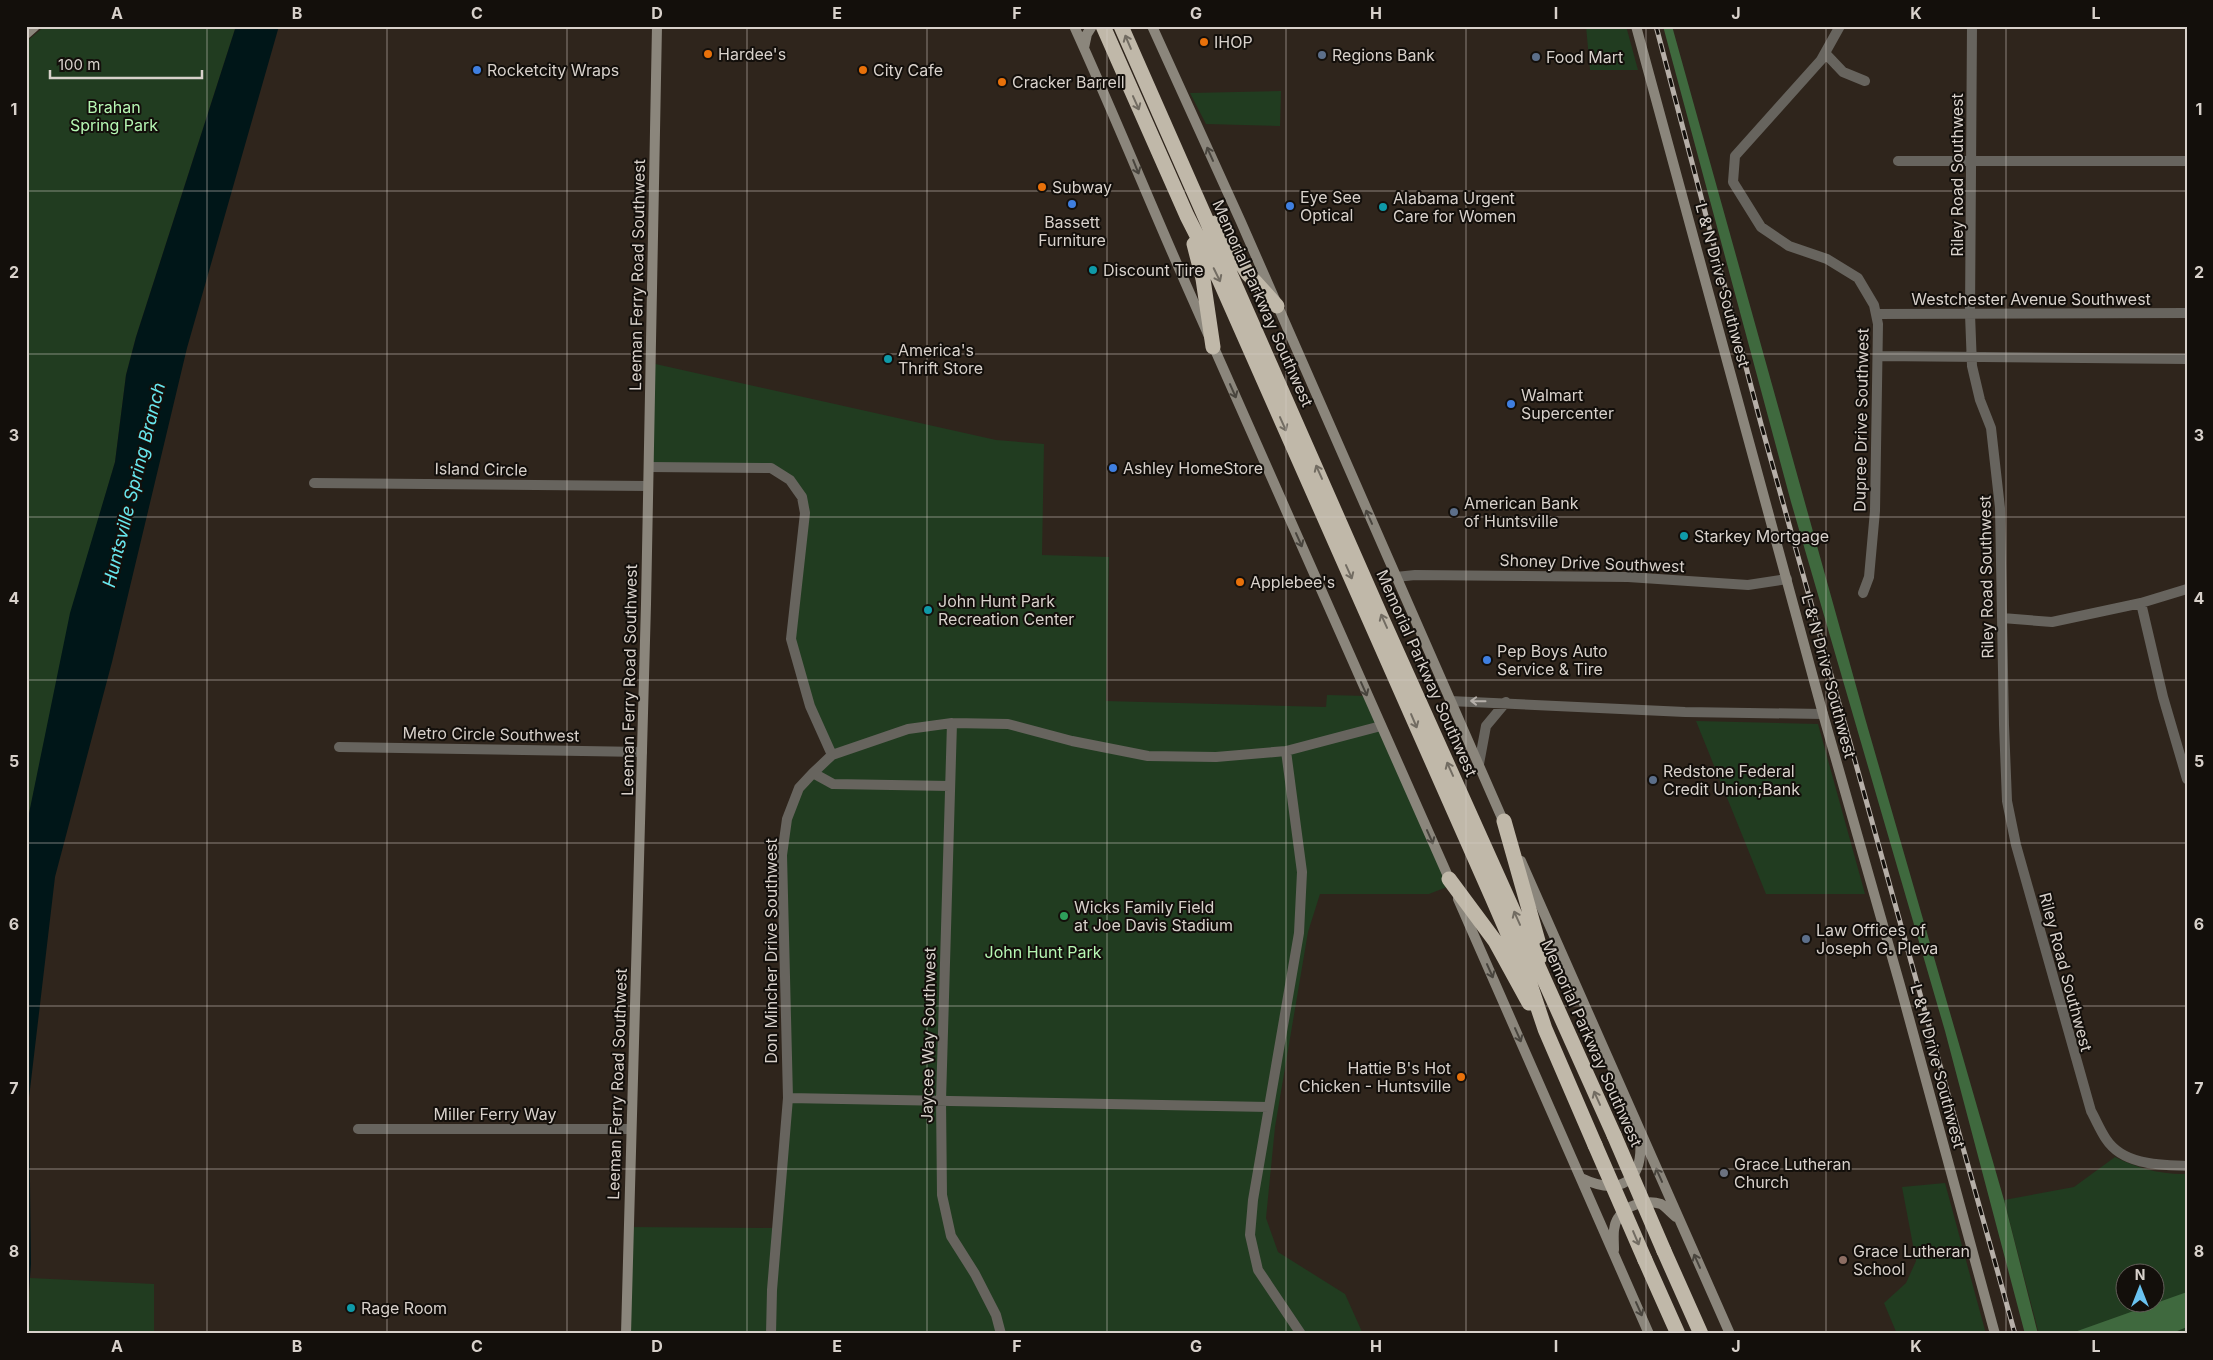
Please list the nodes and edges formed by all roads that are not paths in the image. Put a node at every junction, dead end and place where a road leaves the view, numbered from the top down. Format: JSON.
{"nodes":[{"id":1,"x":35,"y":26,"type":"edge"},
{"id":2,"x":657,"y":26,"type":"edge"},
{"id":3,"x":1074,"y":26,"type":"edge"},
{"id":4,"x":1092,"y":26,"type":"edge"},
{"id":5,"x":1103,"y":26,"type":"edge"},
{"id":6,"x":1122,"y":26,"type":"edge"},
{"id":7,"x":1636,"y":26,"type":"edge"},
{"id":8,"x":1840,"y":26,"type":"edge"},
{"id":9,"x":1972,"y":26,"type":"edge"},
{"id":10,"x":1151,"y":27,"type":"edge"},
{"id":11,"x":26,"y":34,"type":"edge"},
{"id":12,"x":1084,"y":48,"type":"junction"},
{"id":13,"x":1825,"y":53,"type":"junction"},
{"id":14,"x":1865,"y":81,"type":"dead end"},
{"id":15,"x":1898,"y":161,"type":"dead end"},
{"id":16,"x":1972,"y":161,"type":"junction"},
{"id":17,"x":2187,"y":161,"type":"edge"},
{"id":18,"x":1189,"y":183,"type":"junction"},
{"id":19,"x":1187,"y":216,"type":"junction"},
{"id":20,"x":1277,"y":306,"type":"junction"},
{"id":21,"x":1876,"y":314,"type":"junction"},
{"id":22,"x":1970,"y":314,"type":"junction"},
{"id":23,"x":2187,"y":314,"type":"edge"},
{"id":24,"x":1213,"y":347,"type":"junction"},
{"id":25,"x":1878,"y":356,"type":"junction"},
{"id":26,"x":1971,"y":357,"type":"junction"},
{"id":27,"x":2187,"y":359,"type":"edge"},
{"id":28,"x":649,"y":467,"type":"junction"},
{"id":29,"x":314,"y":483,"type":"dead end"},
{"id":30,"x":648,"y":486,"type":"junction"},
{"id":31,"x":1396,"y":577,"type":"junction"},
{"id":32,"x":1788,"y":579,"type":"junction"},
{"id":33,"x":2187,"y":589,"type":"edge"},
{"id":34,"x":1863,"y":593,"type":"dead end"},
{"id":35,"x":2141,"y":603,"type":"junction"},
{"id":36,"x":2002,"y":618,"type":"junction"},
{"id":37,"x":1450,"y":701,"type":"junction"},
{"id":38,"x":1506,"y":702,"type":"junction"},
{"id":39,"x":1823,"y":714,"type":"junction"},
{"id":40,"x":952,"y":723,"type":"junction"},
{"id":41,"x":1382,"y":726,"type":"junction"},
{"id":42,"x":339,"y":747,"type":"dead end"},
{"id":43,"x":2182,"y":747,"type":"edge"},
{"id":44,"x":1286,"y":751,"type":"junction"},
{"id":45,"x":642,"y":752,"type":"junction"},
{"id":46,"x":832,"y":755,"type":"junction"},
{"id":47,"x":1479,"y":764,"type":"junction"},
{"id":48,"x":812,"y":773,"type":"junction"},
{"id":49,"x":2187,"y":779,"type":"edge"},
{"id":50,"x":950,"y":786,"type":"junction"},
{"id":51,"x":1504,"y":821,"type":"junction"},
{"id":52,"x":1449,"y":879,"type":"junction"},
{"id":53,"x":1544,"y":978,"type":"junction"},
{"id":54,"x":1544,"y":1029,"type":"junction"},
{"id":55,"x":788,"y":1098,"type":"junction"},
{"id":56,"x":941,"y":1100,"type":"junction"},
{"id":57,"x":1269,"y":1107,"type":"junction"},
{"id":58,"x":358,"y":1129,"type":"dead end"},
{"id":59,"x":631,"y":1129,"type":"junction"},
{"id":60,"x":1640,"y":1131,"type":"junction"},
{"id":61,"x":2187,"y":1166,"type":"edge"},
{"id":62,"x":1581,"y":1178,"type":"junction"},
{"id":63,"x":1679,"y":1219,"type":"junction"},
{"id":64,"x":1614,"y":1253,"type":"junction"},
{"id":65,"x":626,"y":1334,"type":"edge"},
{"id":66,"x":771,"y":1334,"type":"edge"},
{"id":67,"x":1000,"y":1334,"type":"edge"},
{"id":68,"x":1301,"y":1334,"type":"edge"},
{"id":69,"x":1650,"y":1334,"type":"edge"},
{"id":70,"x":1678,"y":1334,"type":"edge"},
{"id":71,"x":1701,"y":1334,"type":"edge"},
{"id":72,"x":1730,"y":1334,"type":"edge"},
{"id":73,"x":1995,"y":1334,"type":"edge"}],
"edges":[{"from":1,"to":11,"type":"main road"},
{"from":2,"to":28,"type":"main road","name":"Leeman Ferry Road Southwest"},
{"from":3,"to":12,"type":"main road"},
{"from":4,"to":12,"type":"main road"},
{"from":5,"to":19,"type":"highway","name":"Memorial Parkway Southwest","one_way":true},
{"from":18,"to":6,"type":"highway","name":"Memorial Parkway Southwest","one_way":true},
{"from":7,"to":32,"type":"main road","name":"L & N Drive Southwest"},
{"from":8,"to":13,"type":"street","name":"Dupree Drive Southwest"},
{"from":9,"to":16,"type":"street","name":"Riley Road Southwest"},
{"from":20,"to":10,"type":"main road","one_way":true},
{"from":12,"to":24,"type":"main road","one_way":true},
{"from":13,"to":14,"type":"street"},
{"from":13,"to":21,"type":"street","name":"Dupree Drive Southwest"},
{"from":15,"to":16,"type":"street"},
{"from":16,"to":17,"type":"street"},
{"from":16,"to":22,"type":"street","name":"Riley Road Southwest"},
{"from":18,"to":20,"type":"highway"},
{"from":53,"to":18,"type":"highway","name":"Memorial Parkway Southwest","one_way":true},
{"from":19,"to":24,"type":"highway"},
{"from":19,"to":54,"type":"highway","name":"Memorial Parkway Southwest","one_way":true},
{"from":31,"to":20,"type":"main road","one_way":true},
{"from":21,"to":22,"type":"street","name":"Westchester Avenue Southwest"},
{"from":21,"to":25,"type":"street","name":"Dupree Drive Southwest"},
{"from":22,"to":23,"type":"street","name":"Westchester Avenue Southwest"},
{"from":22,"to":26,"type":"street","name":"Riley Road Southwest"},
{"from":24,"to":41,"type":"main road","one_way":true},
{"from":25,"to":26,"type":"street"},
{"from":25,"to":34,"type":"street","name":"Dupree Drive Southwest"},
{"from":26,"to":27,"type":"street"},
{"from":26,"to":36,"type":"street","name":"Riley Road Southwest"},
{"from":28,"to":30,"type":"main road","name":"Leeman Ferry Road Southwest"},
{"from":28,"to":46,"type":"street"},
{"from":29,"to":30,"type":"street","name":"Island Circle"},
{"from":30,"to":45,"type":"main road","name":"Leeman Ferry Road Southwest"},
{"from":31,"to":32,"type":"street","name":"Shoney Drive Southwest"},
{"from":31,"to":37,"type":"main road"},
{"from":32,"to":39,"type":"main road","name":"L & N Drive Southwest"},
{"from":33,"to":35,"type":"street"},
{"from":35,"to":36,"type":"street"},
{"from":35,"to":43,"type":"street"},
{"from":36,"to":61,"type":"street","name":"Riley Road Southwest"},
{"from":38,"to":37,"type":"street","one_way":true},
{"from":37,"to":47,"type":"main road"},
{"from":38,"to":39,"type":"street"},
{"from":38,"to":47,"type":"street"},
{"from":39,"to":73,"type":"main road","name":"L & N Drive Southwest"},
{"from":40,"to":44,"type":"street","name":"Don Mincher Drive Southwest"},
{"from":40,"to":46,"type":"street","name":"Don Mincher Drive Southwest"},
{"from":40,"to":50,"type":"street","name":"Jaycee Way Southwest"},
{"from":41,"to":44,"type":"street","name":"Don Mincher Drive Southwest"},
{"from":41,"to":52,"type":"main road","one_way":true},
{"from":42,"to":45,"type":"street","name":"Metro Circle Southwest"},
{"from":43,"to":49,"type":"street"},
{"from":44,"to":57,"type":"street"},
{"from":45,"to":59,"type":"main road","name":"Leeman Ferry Road Southwest"},
{"from":46,"to":48,"type":"street","name":"Don Mincher Drive Southwest"},
{"from":47,"to":51,"type":"main road"},
{"from":48,"to":50,"type":"street"},
{"from":48,"to":55,"type":"street","name":"Don Mincher Drive Southwest"},
{"from":50,"to":56,"type":"street","name":"Jaycee Way Southwest"},
{"from":51,"to":53,"type":"highway"},
{"from":51,"to":60,"type":"main road"},
{"from":52,"to":54,"type":"highway"},
{"from":52,"to":62,"type":"main road","one_way":true},
{"from":71,"to":53,"type":"highway","name":"Memorial Parkway Southwest","one_way":true,"bridge":true},
{"from":54,"to":70,"type":"highway","name":"Memorial Parkway Southwest","one_way":true,"bridge":true},
{"from":55,"to":56,"type":"street"},
{"from":55,"to":66,"type":"street","name":"Don Mincher Drive Southwest"},
{"from":56,"to":57,"type":"street"},
{"from":56,"to":67,"type":"street","name":"Jaycee Way Southwest"},
{"from":57,"to":68,"type":"street"},
{"from":58,"to":59,"type":"street","name":"Miller Ferry Way"},
{"from":59,"to":65,"type":"main road","name":"Leeman Ferry Road Southwest"},
{"from":60,"to":62,"type":"main road"},
{"from":63,"to":60,"type":"main road","one_way":true},
{"from":62,"to":64,"type":"main road"},
{"from":63,"to":64,"type":"main road"},
{"from":72,"to":63,"type":"main road","one_way":true},
{"from":64,"to":69,"type":"main road","one_way":true}]}
